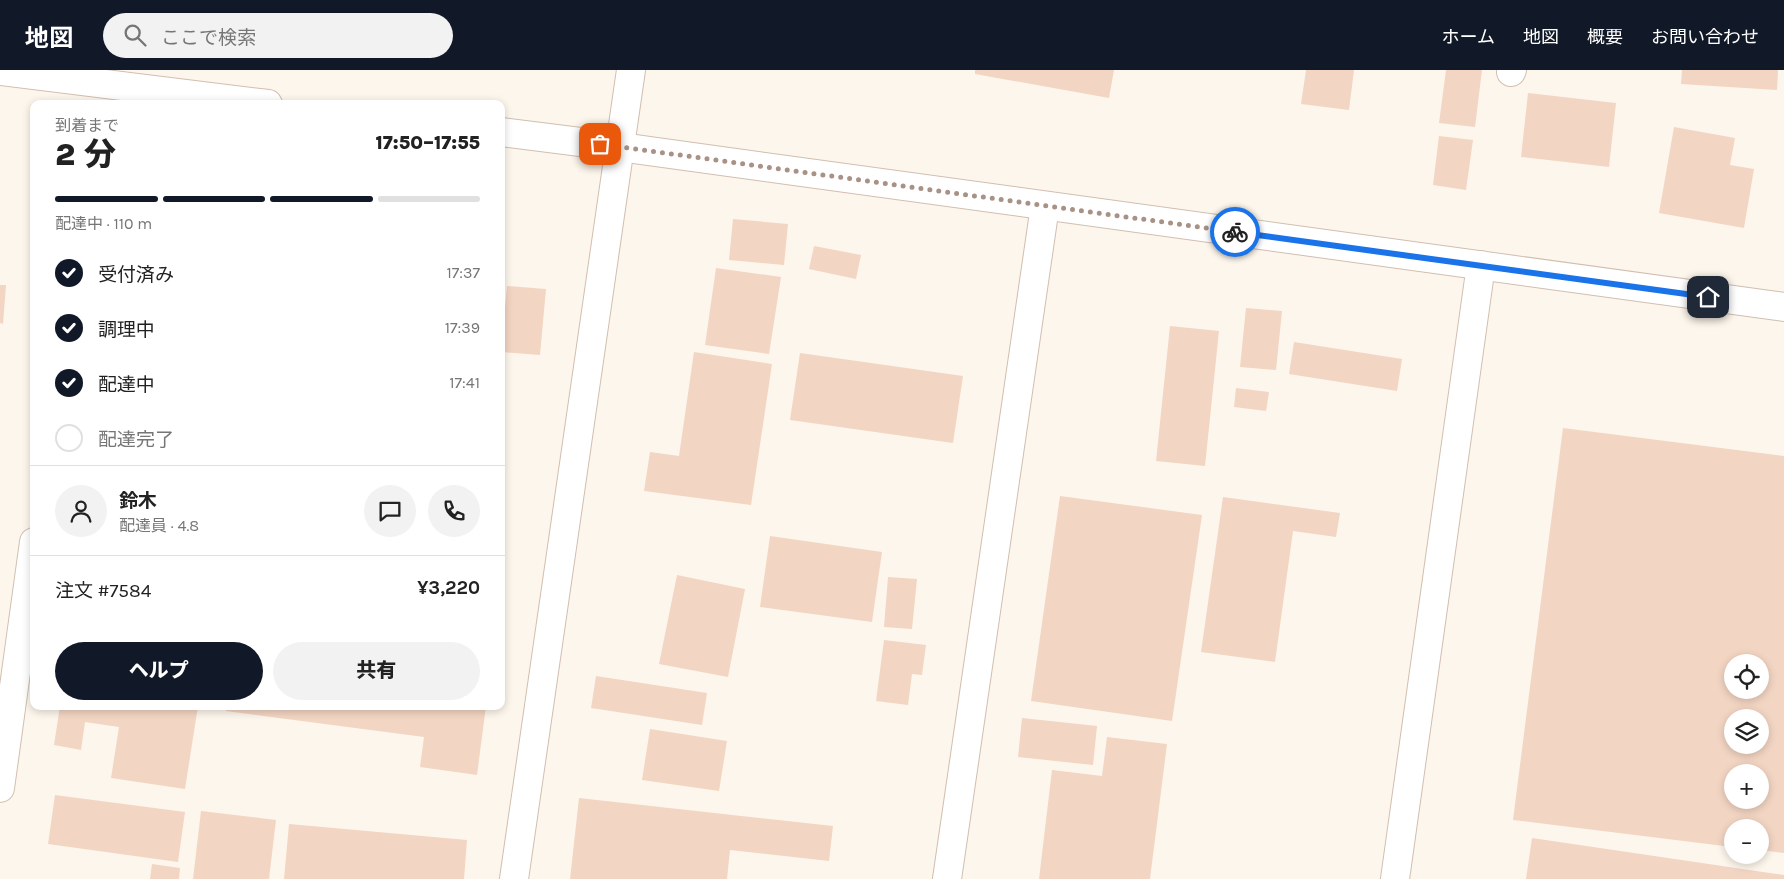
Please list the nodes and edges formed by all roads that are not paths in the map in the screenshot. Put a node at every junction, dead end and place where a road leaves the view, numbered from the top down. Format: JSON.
{"nodes":[{"id":1,"x":631,"y":70,"type":"edge"},
{"id":2,"x":0,"y":71,"type":"edge"},
{"id":3,"x":96,"y":85,"type":"edge"},
{"id":4,"x":232,"y":100,"type":"edge"},
{"id":5,"x":505,"y":133,"type":"edge"},
{"id":6,"x":620,"y":147,"type":"junction"},
{"id":7,"x":1045,"y":206,"type":"junction"},
{"id":8,"x":1481,"y":265,"type":"junction"},
{"id":9,"x":1784,"y":308,"type":"edge"},
{"id":10,"x":30,"y":571,"type":"edge"},
{"id":11,"x":0,"y":788,"type":"edge"},
{"id":12,"x":514,"y":879,"type":"edge"},
{"id":13,"x":947,"y":879,"type":"edge"},
{"id":14,"x":1395,"y":879,"type":"edge"}],
"edges":[{"from":1,"to":6,"type":"street"},
{"from":2,"to":3,"type":"street"},
{"from":3,"to":4,"type":"street"},
{"from":5,"to":6,"type":"street"},
{"from":6,"to":7,"type":"street"},
{"from":6,"to":12,"type":"street"},
{"from":7,"to":8,"type":"street"},
{"from":7,"to":13,"type":"street"},
{"from":8,"to":9,"type":"street"},
{"from":8,"to":14,"type":"street"},
{"from":10,"to":11,"type":"street"}]}
